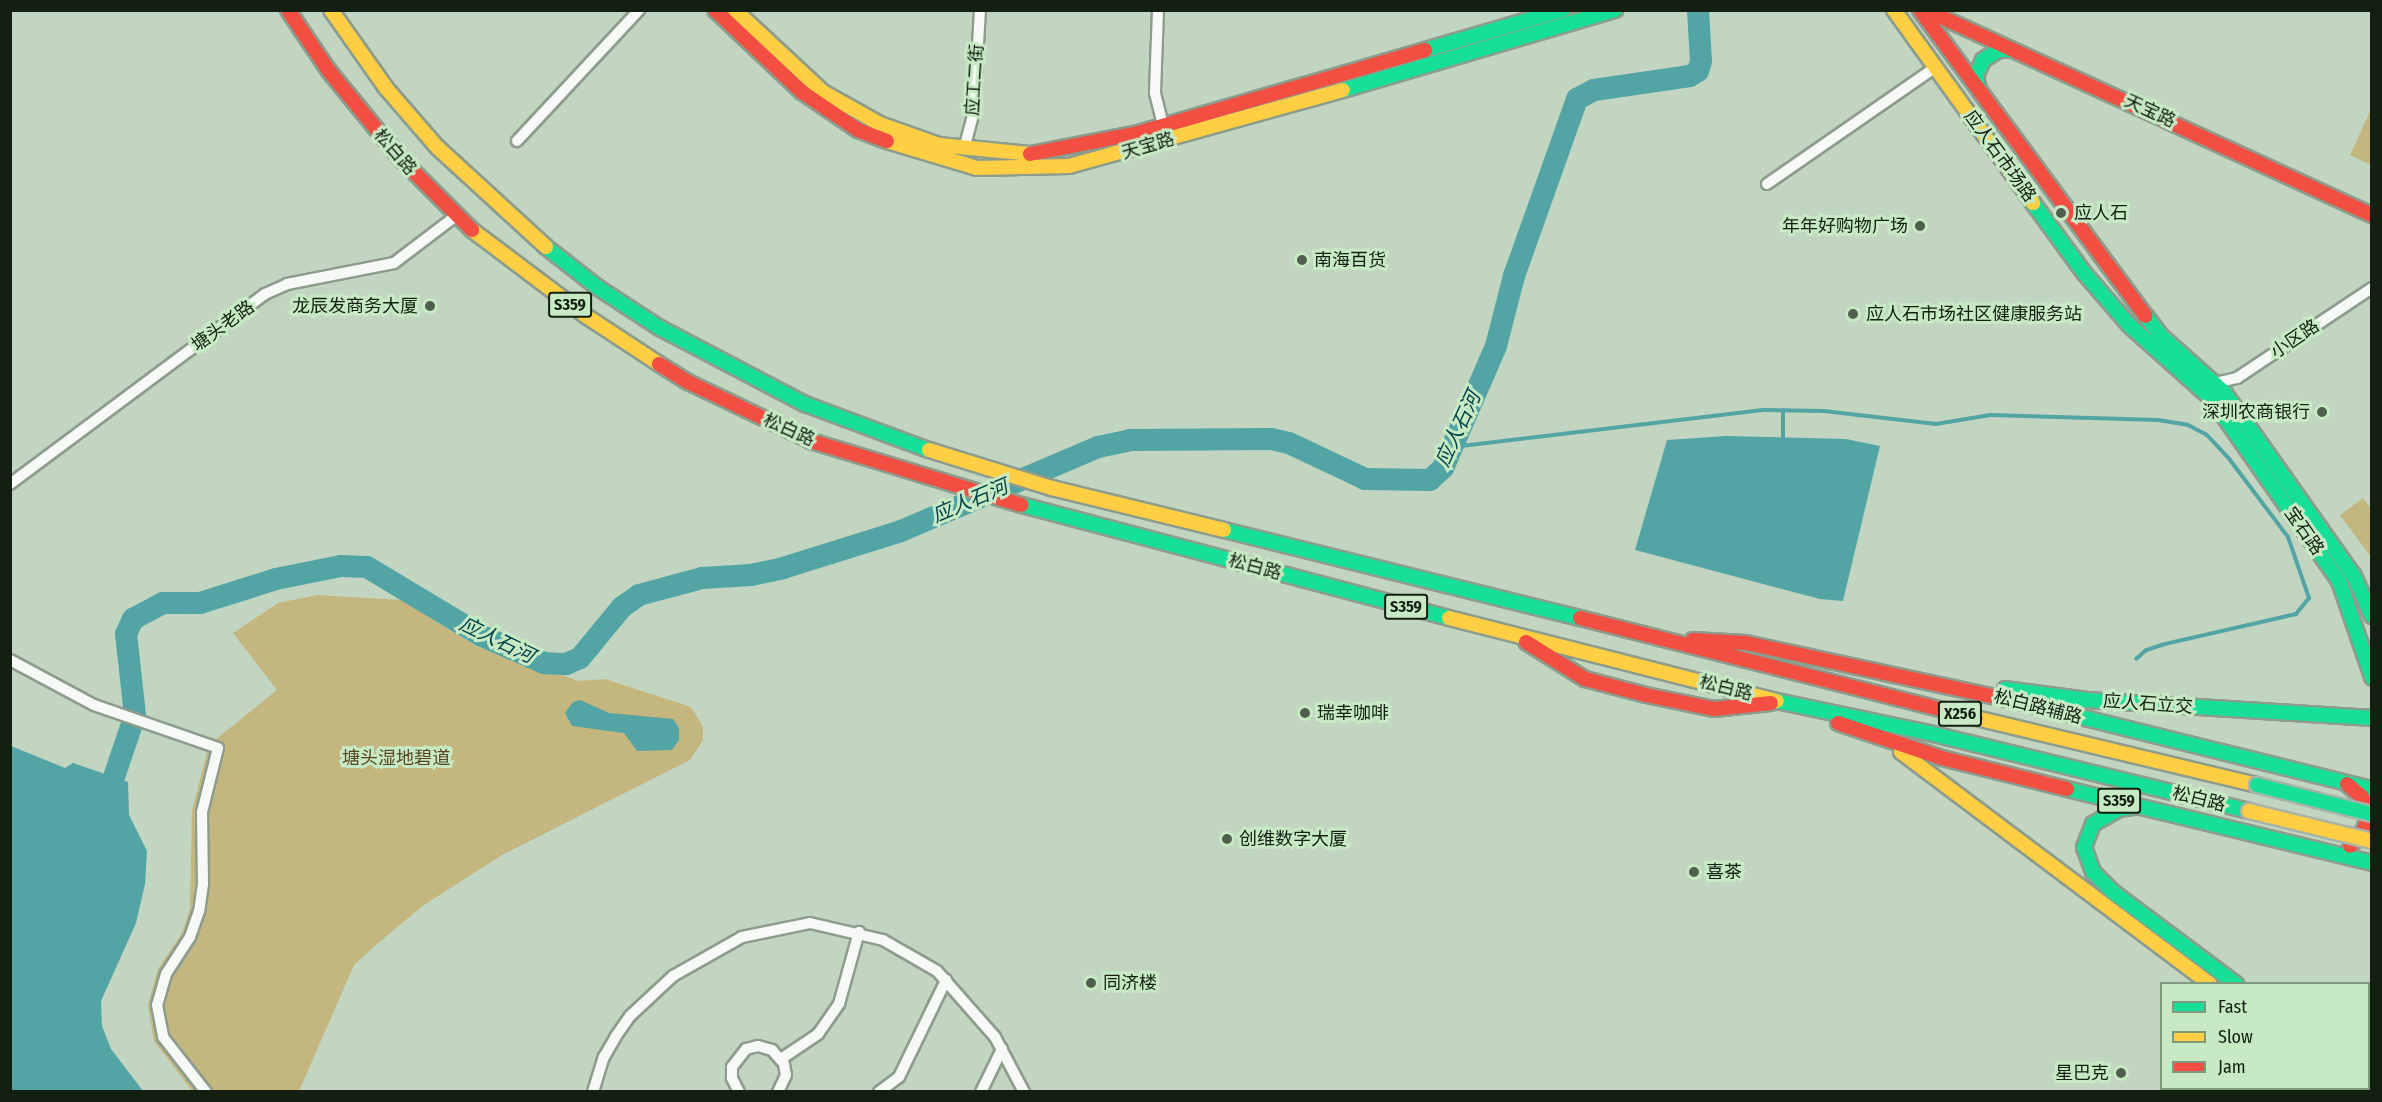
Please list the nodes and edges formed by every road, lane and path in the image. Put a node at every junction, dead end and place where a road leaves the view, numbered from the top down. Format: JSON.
{"nodes":[{"id":1,"x":288,"y":10,"type":"edge"},
{"id":2,"x":331,"y":10,"type":"edge"},
{"id":3,"x":639,"y":10,"type":"edge"},
{"id":4,"x":715,"y":10,"type":"edge"},
{"id":5,"x":735,"y":10,"type":"edge"},
{"id":6,"x":980,"y":10,"type":"edge"},
{"id":7,"x":1158,"y":10,"type":"edge"},
{"id":8,"x":1563,"y":10,"type":"edge"},
{"id":9,"x":1615,"y":10,"type":"edge"},
{"id":10,"x":1920,"y":10,"type":"edge"},
{"id":11,"x":1926,"y":10,"type":"edge"},
{"id":12,"x":1894,"y":11,"type":"edge"},
{"id":13,"x":2016,"y":51,"type":"junction"},
{"id":14,"x":1936,"y":67,"type":"junction"},
{"id":15,"x":1981,"y":94,"type":"junction"},
{"id":16,"x":1163,"y":126,"type":"junction"},
{"id":17,"x":517,"y":141,"type":"dead end"},
{"id":18,"x":964,"y":149,"type":"junction"},
{"id":19,"x":1767,"y":184,"type":"dead end"},
{"id":20,"x":2372,"y":215,"type":"edge"},
{"id":21,"x":456,"y":216,"type":"junction"},
{"id":22,"x":2372,"y":288,"type":"edge"},
{"id":23,"x":2156,"y":341,"type":"junction"},
{"id":24,"x":2215,"y":383,"type":"junction"},
{"id":25,"x":2211,"y":398,"type":"joint"},
{"id":26,"x":10,"y":484,"type":"edge"},
{"id":27,"x":2372,"y":616,"type":"edge"},
{"id":28,"x":1513,"y":634,"type":"junction"},
{"id":29,"x":1665,"y":639,"type":"junction"},
{"id":30,"x":10,"y":660,"type":"edge"},
{"id":31,"x":2372,"y":677,"type":"edge"},
{"id":32,"x":1927,"y":679,"type":"junction"},
{"id":33,"x":1787,"y":704,"type":"junction"},
{"id":34,"x":2372,"y":718,"type":"edge"},
{"id":35,"x":1869,"y":735,"type":"junction"},
{"id":36,"x":2372,"y":780,"type":"edge"},
{"id":37,"x":2344,"y":782,"type":"junction"},
{"id":38,"x":2372,"y":789,"type":"edge"},
{"id":39,"x":2138,"y":806,"type":"junction"},
{"id":40,"x":2372,"y":814,"type":"edge"},
{"id":41,"x":2372,"y":841,"type":"edge"},
{"id":42,"x":2325,"y":852,"type":"junction"},
{"id":43,"x":2372,"y":863,"type":"edge"},
{"id":44,"x":859,"y":932,"type":"junction"},
{"id":45,"x":946,"y":980,"type":"junction"},
{"id":46,"x":2207,"y":982,"type":"edge"},
{"id":47,"x":2233,"y":982,"type":"edge"},
{"id":48,"x":1002,"y":1048,"type":"junction"},
{"id":49,"x":781,"y":1059,"type":"junction"},
{"id":50,"x":206,"y":1092,"type":"edge"},
{"id":51,"x":593,"y":1092,"type":"edge"},
{"id":52,"x":740,"y":1092,"type":"edge"},
{"id":53,"x":778,"y":1092,"type":"edge"},
{"id":54,"x":879,"y":1092,"type":"edge"},
{"id":55,"x":981,"y":1092,"type":"edge"},
{"id":56,"x":1024,"y":1092,"type":"edge"}],
"edges":[{"from":1,"to":21,"type":"main road","name":"松白路","number":"S359"},
{"from":2,"to":29,"type":"main road","name":"松白路","number":"S359"},
{"from":3,"to":17,"type":"street"},
{"from":4,"to":9,"type":"main road","name":"天宝路"},
{"from":5,"to":18,"type":"main road","name":"天宝路"},
{"from":6,"to":18,"type":"street","name":"应工二街"},
{"from":7,"to":16,"type":"street"},
{"from":8,"to":16,"type":"main road","name":"天宝路"},
{"from":10,"to":15,"type":"main road","name":"应人石市场路"},
{"from":11,"to":13,"type":"main road","name":"天宝路"},
{"from":12,"to":14,"type":"main road","name":"应人石市场路"},
{"from":13,"to":15,"type":"main road"},
{"from":13,"to":20,"type":"main road","name":"天宝路"},
{"from":14,"to":19,"type":"street"},
{"from":14,"to":23,"type":"main road","name":"应人石市场路"},
{"from":15,"to":23,"type":"main road","name":"应人石市场路"},
{"from":16,"to":18,"type":"main road","name":"天宝路"},
{"from":21,"to":26,"type":"street","name":"塘头老路"},
{"from":21,"to":28,"type":"main road","name":"松白路","number":"S359"},
{"from":22,"to":24,"type":"street","name":"小区路"},
{"from":23,"to":24,"type":"main road","name":"应人石市场路"},
{"from":23,"to":25,"type":"main road","name":"应人石市场路"},
{"from":24,"to":27,"type":"main road","name":"宝石路"},
{"from":25,"to":31,"type":"main road","name":"宝石路"},
{"from":28,"to":33,"type":"main road","name":"松白路","number":"S359"},
{"from":28,"to":33,"type":"main road"},
{"from":29,"to":32,"type":"main road","name":"松白路辅路","number":"S359"},
{"from":29,"to":40,"type":"main road","name":"松白路","number":"X256","bridge":true},
{"from":30,"to":50,"type":"street"},
{"from":32,"to":34,"type":"main road","name":"应人石立交","number":"S359"},
{"from":32,"to":37,"type":"main road","name":"松白路辅路","number":"S359"},
{"from":33,"to":35,"type":"main road","number":"S359"},
{"from":33,"to":41,"type":"main road","name":"松白路","number":"X256","bridge":true},
{"from":35,"to":39,"type":"main road","number":"S359"},
{"from":35,"to":46,"type":"main road","number":"S359"},
{"from":36,"to":37,"type":"main road"},
{"from":37,"to":38,"type":"main road","name":"松白路辅路","number":"S359"},
{"from":37,"to":42,"type":"main road"},
{"from":39,"to":42,"type":"main road","number":"S359"},
{"from":39,"to":47,"type":"main road"},
{"from":42,"to":43,"type":"main road","number":"S359"},
{"from":44,"to":45,"type":"street"},
{"from":44,"to":49,"type":"street"},
{"from":44,"to":51,"type":"street"},
{"from":45,"to":48,"type":"street"},
{"from":45,"to":54,"type":"street"},
{"from":48,"to":55,"type":"street"},
{"from":48,"to":56,"type":"street"},
{"from":49,"to":52,"type":"street"},
{"from":49,"to":53,"type":"street"}]}
